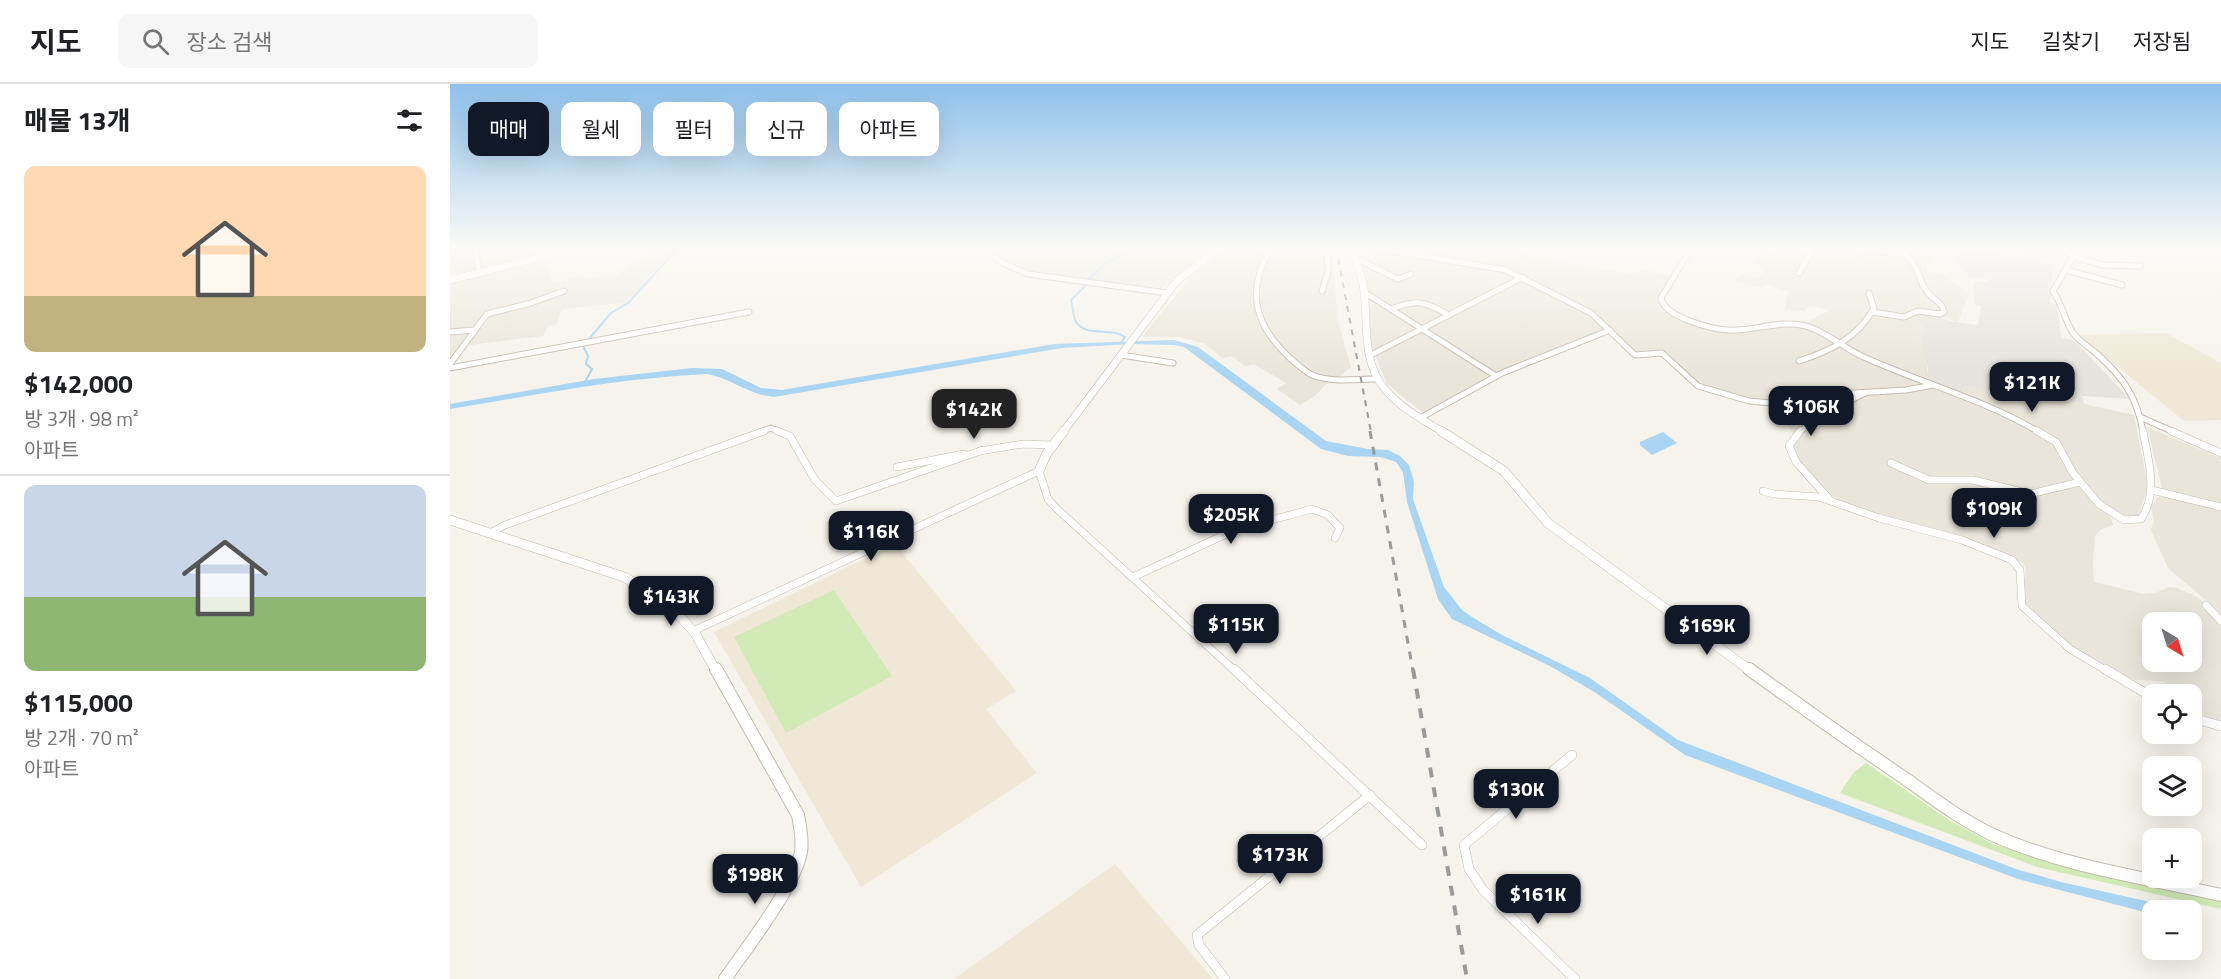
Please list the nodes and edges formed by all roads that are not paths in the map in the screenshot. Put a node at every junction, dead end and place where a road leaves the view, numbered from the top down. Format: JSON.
{"nodes":[{"id":1,"x":1136,"y":289,"type":"edge"},
{"id":2,"x":1171,"y":289,"type":"edge"},
{"id":3,"x":1257,"y":289,"type":"edge"},
{"id":4,"x":1363,"y":289,"type":"edge"},
{"id":5,"x":1500,"y":289,"type":"edge"},
{"id":6,"x":1545,"y":289,"type":"edge"},
{"id":7,"x":1667,"y":289,"type":"edge"},
{"id":8,"x":1926,"y":289,"type":"edge"},
{"id":9,"x":2055,"y":289,"type":"edge"},
{"id":10,"x":564,"y":291,"type":"dead end"},
{"id":11,"x":1364,"y":292,"type":"junction"},
{"id":12,"x":1167,"y":293,"type":"junction"},
{"id":13,"x":1869,"y":293,"type":"dead end"},
{"id":14,"x":1391,"y":309,"type":"junction"},
{"id":15,"x":749,"y":312,"type":"dead end"},
{"id":16,"x":1872,"y":312,"type":"junction"},
{"id":17,"x":1449,"y":315,"type":"junction"},
{"id":18,"x":1423,"y":329,"type":"junction"},
{"id":19,"x":475,"y":330,"type":"junction"},
{"id":20,"x":1610,"y":330,"type":"junction"},
{"id":21,"x":450,"y":332,"type":"edge"},
{"id":22,"x":1841,"y":344,"type":"junction"},
{"id":23,"x":1123,"y":352,"type":"junction"},
{"id":24,"x":1369,"y":356,"type":"junction"},
{"id":25,"x":1799,"y":361,"type":"dead end"},
{"id":26,"x":1173,"y":363,"type":"dead end"},
{"id":27,"x":450,"y":366,"type":"edge"},
{"id":28,"x":1496,"y":376,"type":"junction"},
{"id":29,"x":1377,"y":378,"type":"junction"},
{"id":30,"x":1933,"y":386,"type":"junction"},
{"id":31,"x":1872,"y":391,"type":"junction"},
{"id":32,"x":1422,"y":417,"type":"junction"},
{"id":33,"x":2140,"y":417,"type":"junction"},
{"id":34,"x":1052,"y":445,"type":"junction"},
{"id":35,"x":983,"y":450,"type":"junction"},
{"id":36,"x":2221,"y":453,"type":"edge"},
{"id":37,"x":1892,"y":463,"type":"dead end"},
{"id":38,"x":897,"y":467,"type":"dead end"},
{"id":39,"x":1039,"y":471,"type":"junction"},
{"id":40,"x":2080,"y":482,"type":"junction"},
{"id":41,"x":2152,"y":490,"type":"junction"},
{"id":42,"x":1763,"y":491,"type":"dead end"},
{"id":43,"x":1832,"y":502,"type":"junction"},
{"id":44,"x":2221,"y":507,"type":"edge"},
{"id":45,"x":450,"y":520,"type":"edge"},
{"id":46,"x":490,"y":533,"type":"junction"},
{"id":47,"x":1335,"y":538,"type":"dead end"},
{"id":48,"x":1133,"y":577,"type":"junction"},
{"id":49,"x":2206,"y":605,"type":"dead end"},
{"id":50,"x":2221,"y":621,"type":"edge"},
{"id":51,"x":693,"y":631,"type":"junction"},
{"id":52,"x":2142,"y":691,"type":"edge"},
{"id":53,"x":2202,"y":721,"type":"edge"},
{"id":54,"x":2221,"y":726,"type":"edge"},
{"id":55,"x":1572,"y":755,"type":"dead end"},
{"id":56,"x":1370,"y":795,"type":"junction"},
{"id":57,"x":1422,"y":845,"type":"dead end"},
{"id":58,"x":2221,"y":895,"type":"edge"},
{"id":59,"x":725,"y":979,"type":"edge"},
{"id":60,"x":1225,"y":979,"type":"edge"},
{"id":61,"x":1575,"y":979,"type":"edge"}],
"edges":[{"from":1,"to":12,"type":"street"},
{"from":2,"to":12,"type":"street"},
{"from":3,"to":29,"type":"street"},
{"from":4,"to":11,"type":"street"},
{"from":5,"to":17,"type":"street"},
{"from":6,"to":20,"type":"street"},
{"from":7,"to":22,"type":"street"},
{"from":8,"to":16,"type":"street"},
{"from":9,"to":33,"type":"street"},
{"from":10,"to":19,"type":"street"},
{"from":11,"to":14,"type":"street"},
{"from":11,"to":24,"type":"street"},
{"from":12,"to":23,"type":"street"},
{"from":13,"to":16,"type":"street"},
{"from":14,"to":17,"type":"street"},
{"from":14,"to":18,"type":"street"},
{"from":15,"to":27,"type":"street"},
{"from":16,"to":22,"type":"street"},
{"from":17,"to":18,"type":"street"},
{"from":18,"to":24,"type":"street"},
{"from":18,"to":28,"type":"street"},
{"from":19,"to":21,"type":"street"},
{"from":19,"to":27,"type":"street"},
{"from":20,"to":28,"type":"street"},
{"from":20,"to":31,"type":"street"},
{"from":22,"to":25,"type":"street"},
{"from":22,"to":30,"type":"street"},
{"from":23,"to":26,"type":"street"},
{"from":23,"to":34,"type":"street"},
{"from":24,"to":29,"type":"street"},
{"from":28,"to":32,"type":"street"},
{"from":29,"to":32,"type":"street"},
{"from":30,"to":31,"type":"street"},
{"from":30,"to":40,"type":"street"},
{"from":31,"to":43,"type":"street"},
{"from":32,"to":58,"type":"street"},
{"from":33,"to":36,"type":"street"},
{"from":33,"to":41,"type":"street"},
{"from":34,"to":35,"type":"street"},
{"from":34,"to":39,"type":"street"},
{"from":35,"to":38,"type":"street"},
{"from":35,"to":46,"type":"street"},
{"from":37,"to":40,"type":"street"},
{"from":39,"to":48,"type":"street"},
{"from":39,"to":51,"type":"street"},
{"from":40,"to":41,"type":"street"},
{"from":41,"to":44,"type":"street"},
{"from":42,"to":43,"type":"street"},
{"from":43,"to":52,"type":"street"},
{"from":45,"to":46,"type":"street"},
{"from":46,"to":51,"type":"street"},
{"from":47,"to":48,"type":"street"},
{"from":48,"to":56,"type":"street"},
{"from":49,"to":50,"type":"street"},
{"from":51,"to":59,"type":"street"},
{"from":53,"to":54,"type":"street"},
{"from":55,"to":61,"type":"street"},
{"from":56,"to":57,"type":"street"},
{"from":56,"to":60,"type":"street"}]}
